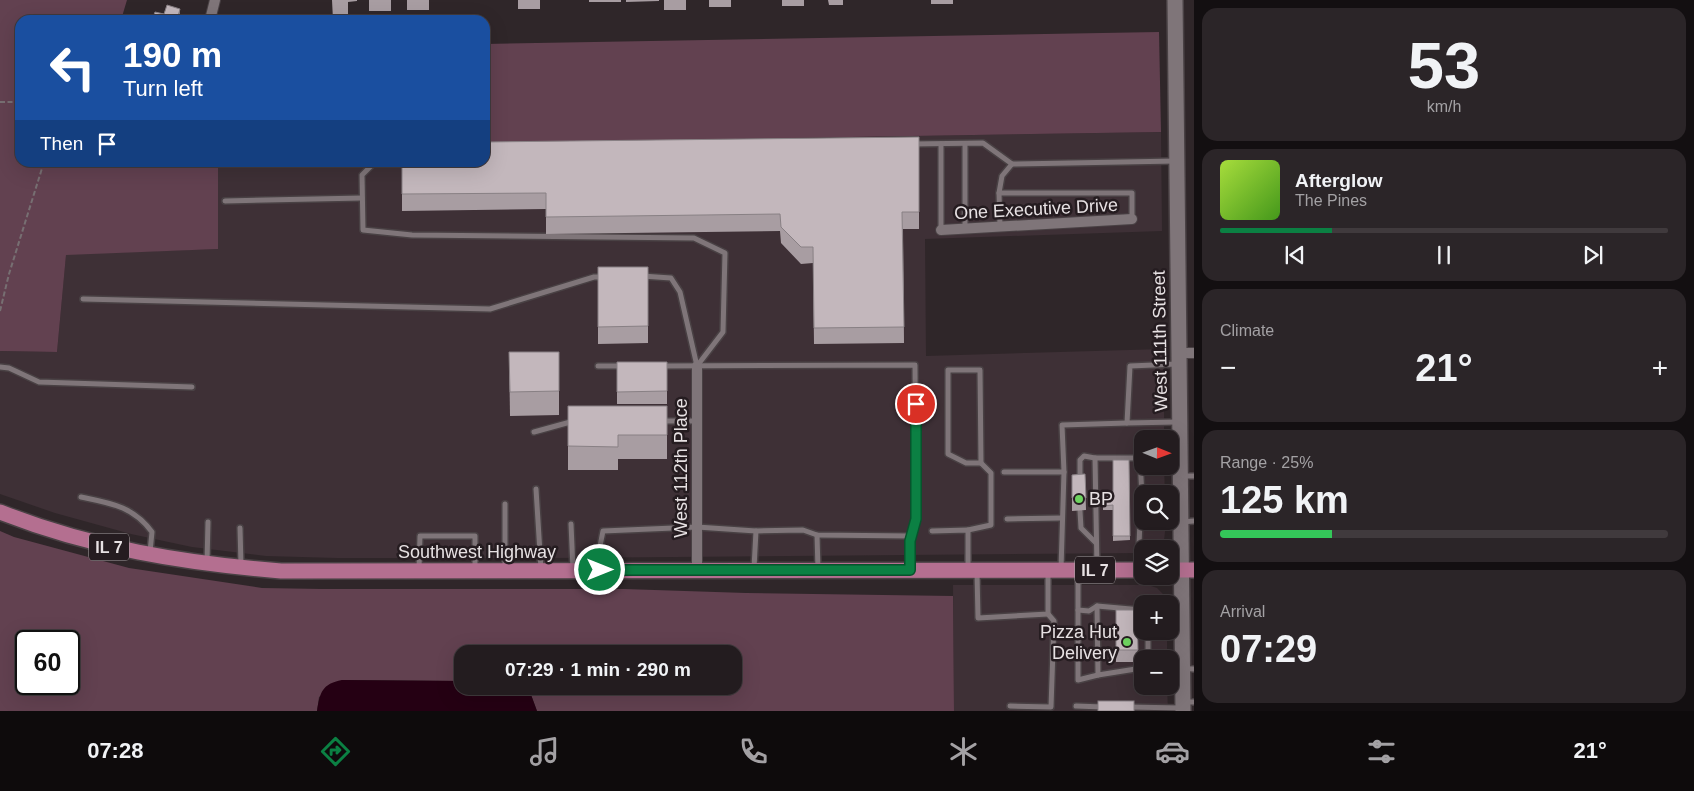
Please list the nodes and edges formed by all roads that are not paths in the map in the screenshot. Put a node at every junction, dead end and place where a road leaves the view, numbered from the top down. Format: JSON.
{"nodes":[{"id":1,"x":215,"y":0,"type":"edge"},
{"id":2,"x":1175,"y":0,"type":"edge"},
{"id":3,"x":211,"y":15,"type":"edge"},
{"id":4,"x":902,"y":144,"type":"edge"},
{"id":5,"x":941,"y":144,"type":"junction"},
{"id":6,"x":965,"y":144,"type":"junction"},
{"id":7,"x":1177,"y":161,"type":"junction"},
{"id":8,"x":1012,"y":164,"type":"junction"},
{"id":9,"x":370,"y":167,"type":"edge"},
{"id":10,"x":999,"y":193,"type":"junction"},
{"id":11,"x":362,"y":198,"type":"junction"},
{"id":12,"x":225,"y":201,"type":"dead end"},
{"id":13,"x":1132,"y":219,"type":"joint"},
{"id":14,"x":1000,"y":226,"type":"junction"},
{"id":15,"x":965,"y":229,"type":"junction"},
{"id":16,"x":941,"y":230,"type":"joint"},
{"id":17,"x":612,"y":276,"type":"edge"},
{"id":18,"x":639,"y":276,"type":"edge"},
{"id":19,"x":83,"y":299,"type":"dead end"},
{"id":20,"x":1184,"y":356,"type":"edge"},
{"id":21,"x":598,"y":366,"type":"dead end"},
{"id":22,"x":628,"y":366,"type":"edge"},
{"id":23,"x":657,"y":366,"type":"edge"},
{"id":24,"x":697,"y":366,"type":"junction"},
{"id":25,"x":0,"y":367,"type":"edge"},
{"id":26,"x":192,"y":387,"type":"dead end"},
{"id":27,"x":580,"y":421,"type":"edge"},
{"id":28,"x":658,"y":421,"type":"edge"},
{"id":29,"x":697,"y":421,"type":"junction"},
{"id":30,"x":1180,"y":422,"type":"junction"},
{"id":31,"x":1127,"y":423,"type":"junction"},
{"id":32,"x":534,"y":432,"type":"dead end"},
{"id":33,"x":1095,"y":458,"type":"junction"},
{"id":34,"x":981,"y":462,"type":"junction"},
{"id":35,"x":1004,"y":472,"type":"dead end"},
{"id":36,"x":1064,"y":472,"type":"junction"},
{"id":37,"x":1187,"y":476,"type":"edge"},
{"id":38,"x":1141,"y":485,"type":"edge"},
{"id":39,"x":1080,"y":487,"type":"edge"},
{"id":40,"x":536,"y":489,"type":"dead end"},
{"id":41,"x":81,"y":497,"type":"dead end"},
{"id":42,"x":505,"y":504,"type":"dead end"},
{"id":43,"x":1080,"y":511,"type":"dead end"},
{"id":44,"x":0,"y":512,"type":"edge"},
{"id":45,"x":1062,"y":518,"type":"junction"},
{"id":46,"x":1007,"y":519,"type":"dead end"},
{"id":47,"x":208,"y":522,"type":"dead end"},
{"id":48,"x":1188,"y":522,"type":"edge"},
{"id":49,"x":571,"y":524,"type":"dead end"},
{"id":50,"x":697,"y":527,"type":"junction"},
{"id":51,"x":240,"y":528,"type":"dead end"},
{"id":52,"x":968,"y":530,"type":"junction"},
{"id":53,"x":756,"y":531,"type":"junction"},
{"id":54,"x":932,"y":531,"type":"dead end"},
{"id":55,"x":817,"y":535,"type":"junction"},
{"id":56,"x":911,"y":536,"type":"junction"},
{"id":57,"x":1096,"y":543,"type":"junction"},
{"id":58,"x":150,"y":555,"type":"junction"},
{"id":59,"x":206,"y":564,"type":"junction"},
{"id":60,"x":241,"y":568,"type":"junction"},
{"id":61,"x":697,"y":569,"type":"junction"},
{"id":62,"x":505,"y":570,"type":"junction"},
{"id":63,"x":541,"y":570,"type":"junction"},
{"id":64,"x":573,"y":570,"type":"junction"},
{"id":65,"x":600,"y":570,"type":"junction"},
{"id":66,"x":754,"y":570,"type":"junction"},
{"id":67,"x":818,"y":570,"type":"junction"},
{"id":68,"x":910,"y":570,"type":"junction"},
{"id":69,"x":973,"y":570,"type":"junction"},
{"id":70,"x":1055,"y":570,"type":"junction"},
{"id":71,"x":1078,"y":570,"type":"junction"},
{"id":72,"x":1097,"y":570,"type":"junction"},
{"id":73,"x":1134,"y":570,"type":"edge"},
{"id":74,"x":1182,"y":570,"type":"edge"},
{"id":75,"x":419,"y":571,"type":"junction"},
{"id":76,"x":475,"y":571,"type":"junction"},
{"id":77,"x":1097,"y":606,"type":"junction"},
{"id":78,"x":1134,"y":609,"type":"edge"},
{"id":79,"x":1078,"y":610,"type":"junction"},
{"id":80,"x":1048,"y":614,"type":"junction"},
{"id":81,"x":1134,"y":669,"type":"edge"},
{"id":82,"x":1182,"y":669,"type":"edge"},
{"id":83,"x":1098,"y":675,"type":"junction"},
{"id":84,"x":1010,"y":706,"type":"dead end"},
{"id":85,"x":1076,"y":706,"type":"dead end"},
{"id":86,"x":1186,"y":706,"type":"edge"},
{"id":87,"x":1105,"y":707,"type":"edge"},
{"id":88,"x":1125,"y":707,"type":"edge"}],
"edges":[{"from":1,"to":3,"type":"street"},
{"from":2,"to":7,"type":"main road","name":"West 111th Street"},
{"from":4,"to":5,"type":"lane"},
{"from":5,"to":6,"type":"lane"},
{"from":5,"to":16,"type":"lane"},
{"from":6,"to":8,"type":"lane"},
{"from":6,"to":15,"type":"lane"},
{"from":7,"to":8,"type":"lane"},
{"from":7,"to":20,"type":"main road","name":"West 111th Street"},
{"from":8,"to":10,"type":"lane"},
{"from":9,"to":11,"type":"lane"},
{"from":10,"to":13,"type":"lane"},
{"from":10,"to":14,"type":"lane"},
{"from":11,"to":12,"type":"lane"},
{"from":11,"to":24,"type":"lane"},
{"from":13,"to":14,"type":"street","name":"One Executive Drive"},
{"from":14,"to":15,"type":"street","name":"One Executive Drive"},
{"from":15,"to":16,"type":"street","name":"One Executive Drive"},
{"from":17,"to":19,"type":"lane"},
{"from":18,"to":24,"type":"lane"},
{"from":20,"to":30,"type":"main road","name":"West 111th Street"},
{"from":20,"to":31,"type":"lane"},
{"from":21,"to":22,"type":"lane"},
{"from":23,"to":24,"type":"lane"},
{"from":24,"to":29,"type":"street","name":"West 112th Place"},
{"from":24,"to":56,"type":"lane"},
{"from":25,"to":26,"type":"lane"},
{"from":27,"to":32,"type":"lane"},
{"from":28,"to":29,"type":"lane"},
{"from":29,"to":50,"type":"street","name":"West 112th Place"},
{"from":30,"to":31,"type":"lane"},
{"from":30,"to":37,"type":"main road","name":"West 111th Street"},
{"from":31,"to":36,"type":"lane"},
{"from":33,"to":38,"type":"lane"},
{"from":33,"to":39,"type":"lane"},
{"from":33,"to":57,"type":"lane"},
{"from":34,"to":34,"type":"lane"},
{"from":34,"to":52,"type":"lane"},
{"from":35,"to":36,"type":"lane"},
{"from":36,"to":45,"type":"lane"},
{"from":37,"to":48,"type":"main road","name":"West 111th Street"},
{"from":40,"to":63,"type":"lane"},
{"from":41,"to":58,"type":"lane"},
{"from":42,"to":62,"type":"lane"},
{"from":43,"to":57,"type":"lane"},
{"from":44,"to":58,"type":"main road","name":"Southwest Highway","number":"IL 7"},
{"from":45,"to":46,"type":"lane"},
{"from":45,"to":70,"type":"lane"},
{"from":47,"to":59,"type":"lane"},
{"from":48,"to":74,"type":"main road","name":"West 111th Street"},
{"from":49,"to":64,"type":"lane"},
{"from":50,"to":53,"type":"lane"},
{"from":50,"to":61,"type":"street","name":"West 112th Place"},
{"from":50,"to":65,"type":"lane"},
{"from":51,"to":60,"type":"lane"},
{"from":52,"to":54,"type":"lane"},
{"from":52,"to":69,"type":"lane"},
{"from":53,"to":55,"type":"lane"},
{"from":53,"to":66,"type":"lane"},
{"from":55,"to":56,"type":"lane"},
{"from":55,"to":67,"type":"lane"},
{"from":56,"to":68,"type":"lane"},
{"from":57,"to":72,"type":"lane"},
{"from":58,"to":59,"type":"main road","name":"Southwest Highway","number":"IL 7"},
{"from":59,"to":60,"type":"main road","name":"Southwest Highway","number":"IL 7"},
{"from":60,"to":75,"type":"main road","name":"Southwest Highway","number":"IL 7"},
{"from":61,"to":65,"type":"main road","name":"Southwest Highway","number":"IL 7"},
{"from":61,"to":66,"type":"main road","name":"Southwest Highway","number":"IL 7"},
{"from":62,"to":63,"type":"main road","name":"Southwest Highway","number":"IL 7"},
{"from":62,"to":76,"type":"main road","name":"Southwest Highway","number":"IL 7"},
{"from":63,"to":64,"type":"main road","name":"Southwest Highway","number":"IL 7"},
{"from":64,"to":65,"type":"main road","name":"Southwest Highway","number":"IL 7"},
{"from":66,"to":67,"type":"main road","name":"Southwest Highway","number":"IL 7"},
{"from":67,"to":68,"type":"main road","name":"Southwest Highway","number":"IL 7"},
{"from":68,"to":69,"type":"main road","name":"Southwest Highway","number":"IL 7"},
{"from":69,"to":70,"type":"main road","name":"Southwest Highway","number":"IL 7"},
{"from":69,"to":80,"type":"lane"},
{"from":70,"to":71,"type":"main road","name":"Southwest Highway","number":"IL 7"},
{"from":70,"to":80,"type":"lane"},
{"from":71,"to":72,"type":"main road","name":"Southwest Highway","number":"IL 7"},
{"from":71,"to":79,"type":"lane"},
{"from":72,"to":73,"type":"main road","name":"Southwest Highway","number":"IL 7"},
{"from":74,"to":82,"type":"main road","name":"West 111th Street"},
{"from":75,"to":76,"type":"main road","name":"Southwest Highway","number":"IL 7"},
{"from":75,"to":76,"type":"lane"},
{"from":77,"to":78,"type":"lane"},
{"from":77,"to":79,"type":"lane"},
{"from":77,"to":83,"type":"lane"},
{"from":79,"to":83,"type":"lane"},
{"from":80,"to":84,"type":"lane"},
{"from":81,"to":83,"type":"lane"},
{"from":82,"to":86,"type":"main road","name":"West 111th Street"},
{"from":85,"to":87,"type":"lane"},
{"from":86,"to":88,"type":"lane"}]}
